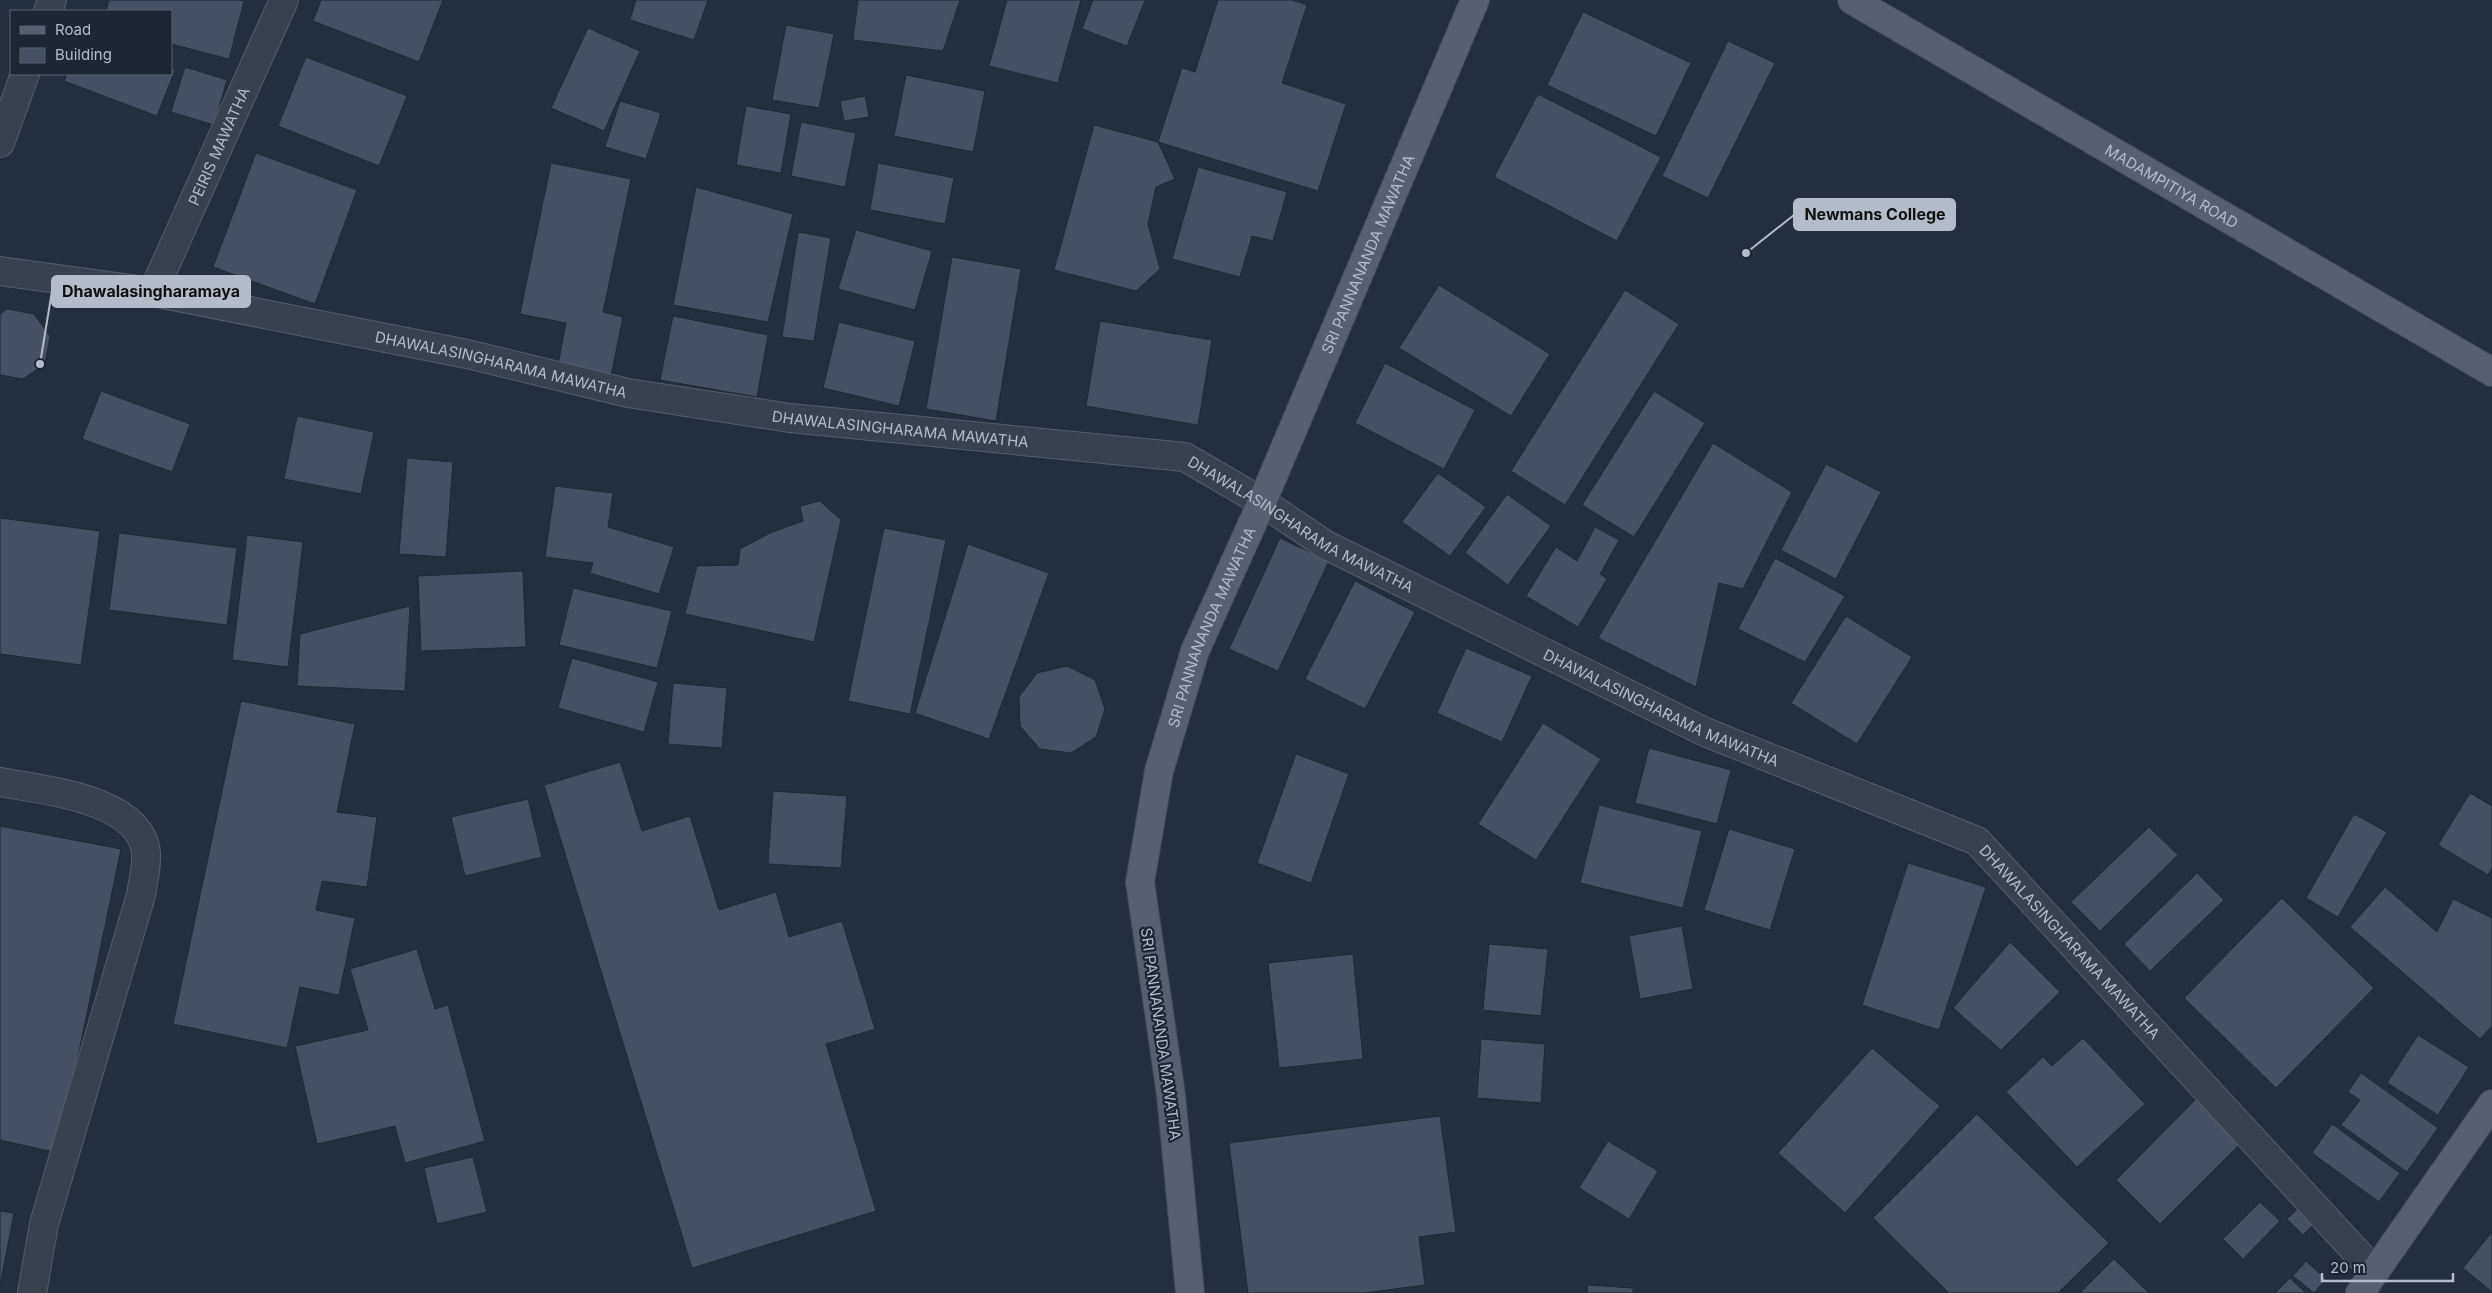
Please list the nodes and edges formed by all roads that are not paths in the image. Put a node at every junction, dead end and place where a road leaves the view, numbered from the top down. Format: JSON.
{"nodes":[{"id":1,"x":284,"y":0,"type":"edge"},
{"id":2,"x":1475,"y":0,"type":"edge"},
{"id":3,"x":1852,"y":0,"type":"edge"},
{"id":4,"x":25,"y":75,"type":"edge"},
{"id":5,"x":0,"y":142,"type":"edge"},
{"id":6,"x":0,"y":271,"type":"edge"},
{"id":7,"x":153,"y":292,"type":"junction"},
{"id":8,"x":2492,"y":372,"type":"edge"},
{"id":9,"x":1262,"y":502,"type":"junction"},
{"id":10,"x":0,"y":782,"type":"edge"},
{"id":11,"x":2492,"y":1104,"type":"edge"},
{"id":12,"x":2367,"y":1283,"type":"edge"},
{"id":13,"x":32,"y":1293,"type":"edge"},
{"id":14,"x":1190,"y":1293,"type":"edge"}],
"edges":[{"from":1,"to":7,"type":"street","name":"PEIRIS MAWATHA"},
{"from":2,"to":9,"type":"main road","name":"SRI PANNANANDA MAWATHA"},
{"from":3,"to":8,"type":"main road","name":"MADAMPITIYA ROAD"},
{"from":4,"to":5,"type":"street"},
{"from":6,"to":7,"type":"street","name":"DHAWALASINGHARAMA MAWATHA"},
{"from":7,"to":9,"type":"street","name":"DHAWALASINGHARAMA MAWATHA"},
{"from":9,"to":12,"type":"street","name":"DHAWALASINGHARAMA MAWATHA"},
{"from":9,"to":14,"type":"main road","name":"SRI PANNANANDA MAWATHA"},
{"from":10,"to":13,"type":"street"},
{"from":11,"to":12,"type":"main road"}]}
